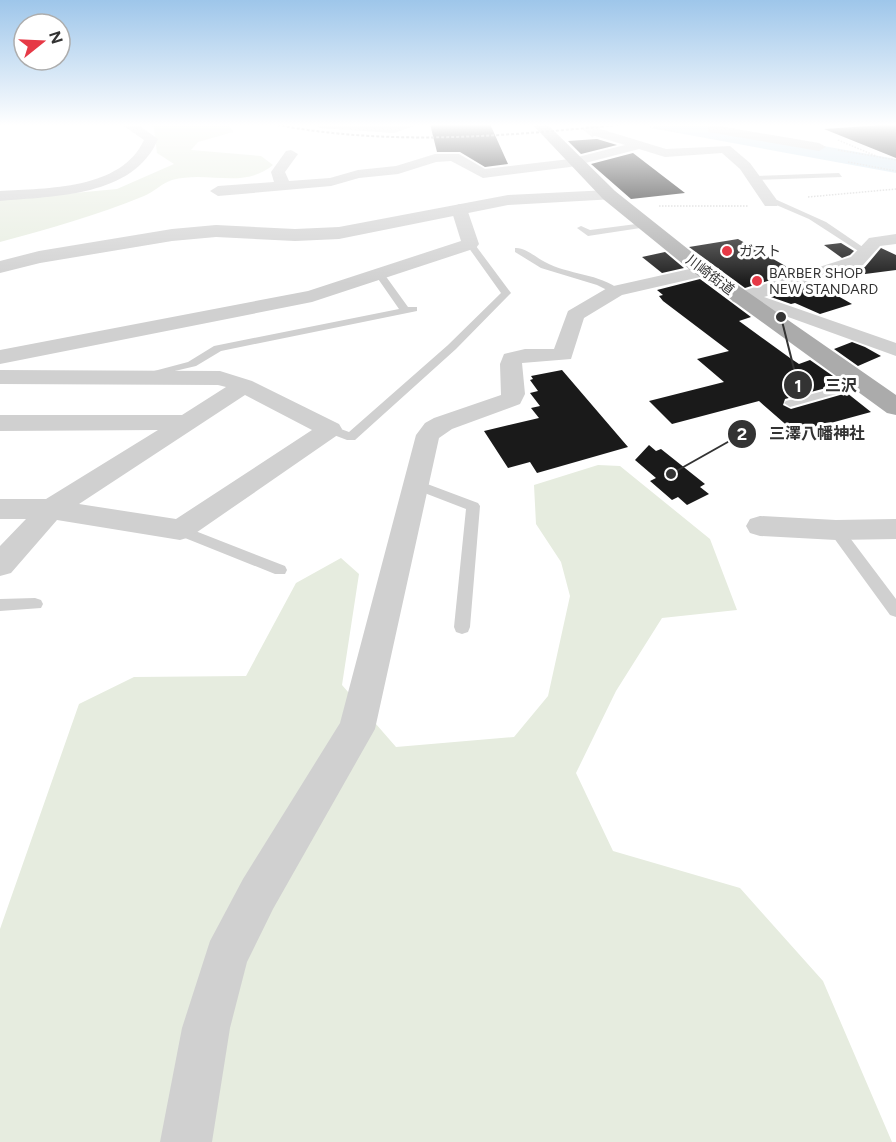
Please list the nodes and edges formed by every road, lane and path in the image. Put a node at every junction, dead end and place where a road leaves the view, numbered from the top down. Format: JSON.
{"nodes":[{"id":1,"x":104,"y":177,"type":"edge"},
{"id":2,"x":280,"y":177,"type":"edge"},
{"id":3,"x":347,"y":177,"type":"edge"},
{"id":4,"x":591,"y":177,"type":"edge"},
{"id":5,"x":776,"y":177,"type":"edge"},
{"id":6,"x":756,"y":178,"type":"joint"},
{"id":7,"x":283,"y":186,"type":"junction"},
{"id":8,"x":218,"y":190,"type":"dead end"},
{"id":9,"x":609,"y":195,"type":"junction"},
{"id":10,"x":0,"y":196,"type":"edge"},
{"id":11,"x":774,"y":202,"type":"joint"},
{"id":12,"x":459,"y":209,"type":"junction"},
{"id":13,"x":644,"y":225,"type":"junction"},
{"id":14,"x":581,"y":228,"type":"dead end"},
{"id":15,"x":896,"y":239,"type":"edge"},
{"id":16,"x":470,"y":244,"type":"junction"},
{"id":17,"x":518,"y":250,"type":"dead end"},
{"id":18,"x":866,"y":252,"type":"junction"},
{"id":19,"x":0,"y":267,"type":"edge"},
{"id":20,"x":703,"y":271,"type":"junction"},
{"id":21,"x":379,"y":273,"type":"junction"},
{"id":22,"x":616,"y":291,"type":"junction"},
{"id":23,"x":740,"y":298,"type":"junction"},
{"id":24,"x":896,"y":350,"type":"edge"},
{"id":25,"x":0,"y":357,"type":"edge"},
{"id":26,"x":0,"y":377,"type":"edge"},
{"id":27,"x":127,"y":379,"type":"junction"},
{"id":28,"x":861,"y":384,"type":"junction"},
{"id":29,"x":244,"y":386,"type":"junction"},
{"id":30,"x":790,"y":403,"type":"dead end"},
{"id":31,"x":896,"y":407,"type":"edge"},
{"id":32,"x":188,"y":422,"type":"junction"},
{"id":33,"x":0,"y":423,"type":"edge"},
{"id":34,"x":330,"y":429,"type":"junction"},
{"id":35,"x":414,"y":484,"type":"junction"},
{"id":36,"x":0,"y":508,"type":"edge"},
{"id":37,"x":51,"y":508,"type":"junction"},
{"id":38,"x":760,"y":526,"type":"dead end"},
{"id":39,"x":896,"y":529,"type":"edge"},
{"id":40,"x":180,"y":530,"type":"junction"},
{"id":41,"x":836,"y":530,"type":"junction"},
{"id":42,"x":0,"y":565,"type":"edge"},
{"id":43,"x":280,"y":570,"type":"dead end"},
{"id":44,"x":35,"y":604,"type":"dead end"},
{"id":45,"x":0,"y":605,"type":"edge"},
{"id":46,"x":896,"y":611,"type":"edge"},
{"id":47,"x":462,"y":627,"type":"dead end"},
{"id":48,"x":186,"y":1142,"type":"edge"}],
"edges":[{"from":1,"to":10,"type":"street"},
{"from":2,"to":7,"type":"street"},
{"from":3,"to":7,"type":"street"},
{"from":4,"to":9,"type":"main road","name":"川崎街道"},
{"from":5,"to":6,"type":"lane"},
{"from":6,"to":11,"type":"street"},
{"from":7,"to":8,"type":"street"},
{"from":9,"to":12,"type":"street"},
{"from":9,"to":13,"type":"main road","name":"川崎街道"},
{"from":11,"to":18,"type":"lane"},
{"from":12,"to":16,"type":"street"},
{"from":12,"to":19,"type":"street"},
{"from":13,"to":14,"type":"lane"},
{"from":13,"to":20,"type":"main road","name":"川崎街道"},
{"from":15,"to":18,"type":"street"},
{"from":16,"to":21,"type":"street"},
{"from":16,"to":34,"type":"lane"},
{"from":17,"to":22,"type":"lane"},
{"from":18,"to":23,"type":"street"},
{"from":20,"to":22,"type":"street"},
{"from":20,"to":23,"type":"main road","name":"川崎街道"},
{"from":21,"to":25,"type":"street"},
{"from":21,"to":27,"type":"lane"},
{"from":22,"to":35,"type":"street"},
{"from":23,"to":24,"type":"street"},
{"from":23,"to":28,"type":"main road","name":"川崎街道"},
{"from":26,"to":27,"type":"street"},
{"from":27,"to":29,"type":"street"},
{"from":28,"to":30,"type":"lane"},
{"from":28,"to":31,"type":"main road","name":"川崎街道"},
{"from":29,"to":32,"type":"street"},
{"from":29,"to":34,"type":"street"},
{"from":32,"to":33,"type":"street"},
{"from":32,"to":37,"type":"street"},
{"from":34,"to":40,"type":"street"},
{"from":35,"to":47,"type":"lane"},
{"from":35,"to":48,"type":"street"},
{"from":36,"to":37,"type":"street"},
{"from":37,"to":40,"type":"street"},
{"from":37,"to":42,"type":"street"},
{"from":38,"to":41,"type":"street"},
{"from":39,"to":41,"type":"street"},
{"from":40,"to":43,"type":"lane"},
{"from":41,"to":46,"type":"lane"},
{"from":44,"to":45,"type":"lane"}]}
